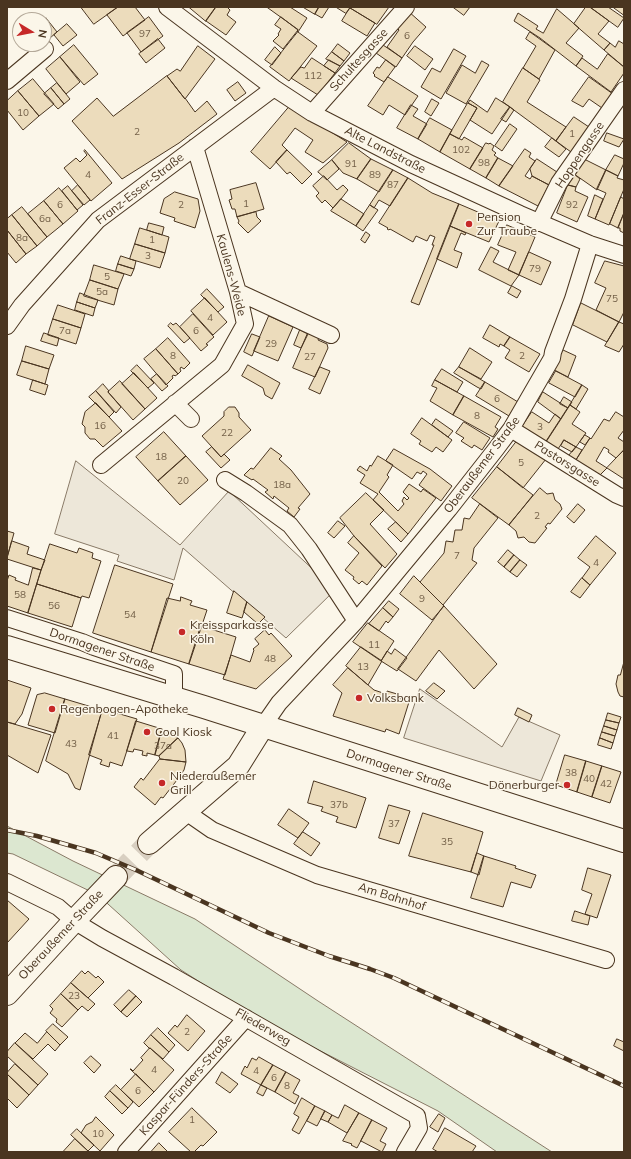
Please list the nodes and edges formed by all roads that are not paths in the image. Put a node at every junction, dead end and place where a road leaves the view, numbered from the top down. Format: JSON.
{"nodes":[{"id":1,"x":167,"y":7,"type":"edge"},
{"id":2,"x":406,"y":7,"type":"edge"},
{"id":3,"x":41,"y":52,"type":"edge"},
{"id":4,"x":7,"y":81,"type":"edge"},
{"id":5,"x":274,"y":88,"type":"junction"},
{"id":6,"x":624,"y":90,"type":"edge"},
{"id":7,"x":312,"y":113,"type":"junction"},
{"id":8,"x":195,"y":147,"type":"junction"},
{"id":9,"x":539,"y":223,"type":"junction"},
{"id":10,"x":590,"y":244,"type":"junction"},
{"id":11,"x":624,"y":255,"type":"edge"},
{"id":12,"x":238,"y":292,"type":"junction"},
{"id":13,"x":7,"y":326,"type":"edge"},
{"id":14,"x":331,"y":335,"type":"dead end"},
{"id":15,"x":176,"y":403,"type":"junction"},
{"id":16,"x":191,"y":419,"type":"dead end"},
{"id":17,"x":511,"y":429,"type":"junction"},
{"id":18,"x":101,"y":465,"type":"dead end"},
{"id":19,"x":225,"y":480,"type":"dead end"},
{"id":20,"x":624,"y":498,"type":"edge"},
{"id":21,"x":7,"y":618,"type":"edge"},
{"id":22,"x":356,"y":621,"type":"junction"},
{"id":23,"x":7,"y":647,"type":"edge"},
{"id":24,"x":174,"y":698,"type":"junction"},
{"id":25,"x":263,"y":726,"type":"junction"},
{"id":26,"x":186,"y":812,"type":"junction"},
{"id":27,"x":624,"y":841,"type":"edge"},
{"id":28,"x":149,"y":843,"type":"tunnel mouth"},
{"id":29,"x":116,"y":877,"type":"tunnel mouth"},
{"id":30,"x":7,"y":882,"type":"edge"},
{"id":31,"x":74,"y":921,"type":"junction"},
{"id":32,"x":606,"y":960,"type":"dead end"},
{"id":33,"x":7,"y":994,"type":"edge"},
{"id":34,"x":246,"y":1018,"type":"junction"},
{"id":35,"x":126,"y":1152,"type":"edge"},
{"id":36,"x":405,"y":1152,"type":"edge"}],
"edges":[{"from":1,"to":5,"type":"street","name":"Alte Landstraße"},
{"from":2,"to":7,"type":"street","name":"Schultesgasse"},
{"from":3,"to":4,"type":"street"},
{"from":5,"to":7,"type":"street","name":"Alte Landstraße"},
{"from":5,"to":8,"type":"street","name":"Franz-Esser-Straße"},
{"from":6,"to":9,"type":"street","name":"Hoppengasse"},
{"from":7,"to":9,"type":"street","name":"Alte Landstraße"},
{"from":8,"to":12,"type":"street","name":"Kaulens-Weide"},
{"from":8,"to":13,"type":"street","name":"Franz-Esser-Straße"},
{"from":9,"to":10,"type":"street","name":"Alte Landstraße"},
{"from":10,"to":11,"type":"street","name":"Alte Landstraße"},
{"from":10,"to":17,"type":"street","name":"Oberaußemer Straße"},
{"from":12,"to":14,"type":"street"},
{"from":12,"to":15,"type":"street","name":"Kaulens-Weide"},
{"from":15,"to":16,"type":"street"},
{"from":15,"to":18,"type":"street","name":"Kaulens-Weide"},
{"from":17,"to":20,"type":"street","name":"Pastorsgasse"},
{"from":17,"to":22,"type":"street","name":"Oberaußemer Straße"},
{"from":19,"to":22,"type":"street"},
{"from":21,"to":24,"type":"street","name":"Dormagener Straße"},
{"from":22,"to":25,"type":"street","name":"Oberaußemer Straße"},
{"from":23,"to":24,"type":"main road","name":"Dormagener Straße"},
{"from":24,"to":25,"type":"main road","name":"Dormagener Straße"},
{"from":25,"to":26,"type":"main road","name":"Oberaußemer Straße"},
{"from":25,"to":27,"type":"main road","name":"Dormagener Straße"},
{"from":26,"to":28,"type":"main road","name":"Oberaußemer Straße"},
{"from":26,"to":32,"type":"street","name":"Am Bahnhof"},
{"from":29,"to":31,"type":"main road","name":"Oberaußemer Straße"},
{"from":30,"to":31,"type":"street","name":"Fliederweg"},
{"from":31,"to":33,"type":"main road","name":"Oberaußemer Straße"},
{"from":31,"to":34,"type":"street","name":"Fliederweg"},
{"from":34,"to":35,"type":"street","name":"Kaspar-Fünders-Straße"},
{"from":34,"to":36,"type":"street","name":"Fliederweg"}]}
